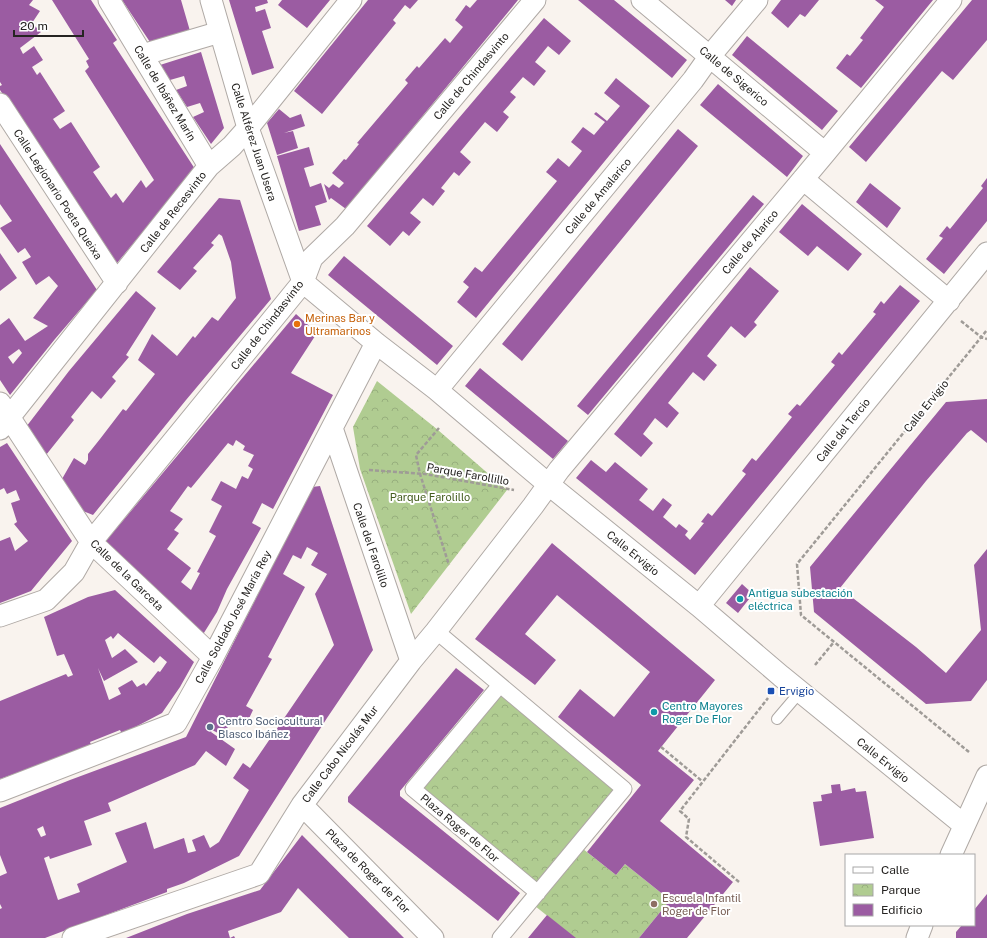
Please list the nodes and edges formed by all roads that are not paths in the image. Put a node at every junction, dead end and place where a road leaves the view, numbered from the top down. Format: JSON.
{"nodes":[{"id":1,"x":109,"y":0,"type":"edge"},
{"id":2,"x":211,"y":0,"type":"edge"},
{"id":3,"x":351,"y":0,"type":"edge"},
{"id":4,"x":535,"y":0,"type":"edge"},
{"id":5,"x":642,"y":0,"type":"edge"},
{"id":6,"x":757,"y":0,"type":"edge"},
{"id":7,"x":951,"y":0,"type":"edge"},
{"id":8,"x":220,"y":32,"type":"junction"},
{"id":9,"x":142,"y":55,"type":"junction"},
{"id":10,"x":710,"y":56,"type":"junction"},
{"id":11,"x":0,"y":104,"type":"edge"},
{"id":12,"x":248,"y":128,"type":"junction"},
{"id":13,"x":826,"y":153,"type":"junction"},
{"id":14,"x":209,"y":166,"type":"junction"},
{"id":15,"x":803,"y":179,"type":"junction"},
{"id":16,"x":987,"y":253,"type":"edge"},
{"id":17,"x":302,"y":282,"type":"junction"},
{"id":18,"x":117,"y":284,"type":"junction"},
{"id":19,"x":953,"y":309,"type":"junction"},
{"id":20,"x":376,"y":343,"type":"junction"},
{"id":21,"x":437,"y":390,"type":"junction"},
{"id":22,"x":3,"y":417,"type":"edge"},
{"id":23,"x":332,"y":428,"type":"junction"},
{"id":24,"x":548,"y":484,"type":"junction"},
{"id":25,"x":91,"y":542,"type":"junction"},
{"id":26,"x":699,"y":606,"type":"junction"},
{"id":27,"x":0,"y":616,"type":"edge"},
{"id":28,"x":436,"y":631,"type":"junction"},
{"id":29,"x":213,"y":657,"type":"junction"},
{"id":30,"x":411,"y":661,"type":"junction"},
{"id":31,"x":500,"y":685,"type":"junction"},
{"id":32,"x":800,"y":692,"type":"junction"},
{"id":33,"x":777,"y":720,"type":"dead end"},
{"id":34,"x":987,"y":776,"type":"edge"},
{"id":35,"x":0,"y":792,"type":"edge"},
{"id":36,"x":302,"y":805,"type":"junction"},
{"id":37,"x":964,"y":825,"type":"junction"},
{"id":38,"x":951,"y":854,"type":"edge"},
{"id":39,"x":538,"y":893,"type":"junction"},
{"id":40,"x":922,"y":926,"type":"edge"},
{"id":41,"x":74,"y":938,"type":"edge"},
{"id":42,"x":433,"y":938,"type":"edge"},
{"id":43,"x":500,"y":938,"type":"edge"},
{"id":44,"x":917,"y":938,"type":"edge"}],
"edges":[{"from":1,"to":9,"type":"street","name":"Calle de Ibáñez Marín"},
{"from":2,"to":8,"type":"street","name":"Calle Alférez Juan Usera"},
{"from":3,"to":12,"type":"street","name":"Calle de Recesvinto"},
{"from":4,"to":17,"type":"street","name":"Calle de Chindasvinto"},
{"from":5,"to":10,"type":"street","name":"Calle de Sigerico"},
{"from":6,"to":10,"type":"street","name":"Calle de Amalarico"},
{"from":7,"to":13,"type":"street","name":"Calle de Alarico"},
{"from":8,"to":9,"type":"street"},
{"from":8,"to":12,"type":"street","name":"Calle Alférez Juan Usera"},
{"from":9,"to":14,"type":"street","name":"Calle de Ibáñez Marín"},
{"from":10,"to":13,"type":"street","name":"Calle de Sigerico"},
{"from":10,"to":21,"type":"street","name":"Calle de Amalarico"},
{"from":11,"to":18,"type":"street","name":"Calle Legionario Poeta Queixa"},
{"from":12,"to":14,"type":"street","name":"Calle de Recesvinto"},
{"from":12,"to":17,"type":"street","name":"Calle Alférez Juan Usera"},
{"from":13,"to":15,"type":"street","name":"Calle de Alarico"},
{"from":14,"to":18,"type":"street","name":"Calle de Recesvinto"},
{"from":15,"to":19,"type":"street"},
{"from":15,"to":24,"type":"street","name":"Calle de Alarico"},
{"from":16,"to":19,"type":"street","name":"Calle del Tercio"},
{"from":17,"to":20,"type":"street","name":"Calle Ervigio"},
{"from":17,"to":25,"type":"street","name":"Calle de Chindasvinto"},
{"from":18,"to":22,"type":"street","name":"Calle de Recesvinto"},
{"from":19,"to":26,"type":"street","name":"Calle del Tercio"},
{"from":20,"to":21,"type":"street","name":"Calle Ervigio"},
{"from":20,"to":23,"type":"street","name":"Calle Soldado José María Rey"},
{"from":21,"to":24,"type":"street","name":"Calle Ervigio"},
{"from":22,"to":25,"type":"street","name":"Calle de la Garceta"},
{"from":23,"to":29,"type":"street","name":"Calle Soldado José María Rey"},
{"from":23,"to":30,"type":"street","name":"Calle del Farolillo"},
{"from":24,"to":26,"type":"street","name":"Calle Ervigio"},
{"from":24,"to":28,"type":"street","name":"Calle Cabo Nicolás Mur"},
{"from":25,"to":27,"type":"street","name":"Calle de Chindasvinto"},
{"from":25,"to":29,"type":"street","name":"Calle de la Garceta"},
{"from":26,"to":32,"type":"street","name":"Calle Ervigio"},
{"from":28,"to":30,"type":"street","name":"Calle Cabo Nicolás Mur"},
{"from":28,"to":31,"type":"street"},
{"from":29,"to":35,"type":"street","name":"Calle Soldado José María Rey"},
{"from":30,"to":36,"type":"street","name":"Calle Cabo Nicolás Mur"},
{"from":31,"to":39,"type":"street"},
{"from":31,"to":39,"type":"street","name":"Plaza Roger de Flor"},
{"from":32,"to":33,"type":"lane"},
{"from":32,"to":37,"type":"street","name":"Calle Ervigio"},
{"from":34,"to":37,"type":"street"},
{"from":36,"to":41,"type":"street","name":"Calle Cabo Nicolás Mur"},
{"from":36,"to":42,"type":"street","name":"Plaza de Roger de Flor"},
{"from":37,"to":38,"type":"street"},
{"from":39,"to":43,"type":"street"},
{"from":40,"to":44,"type":"street"}]}
